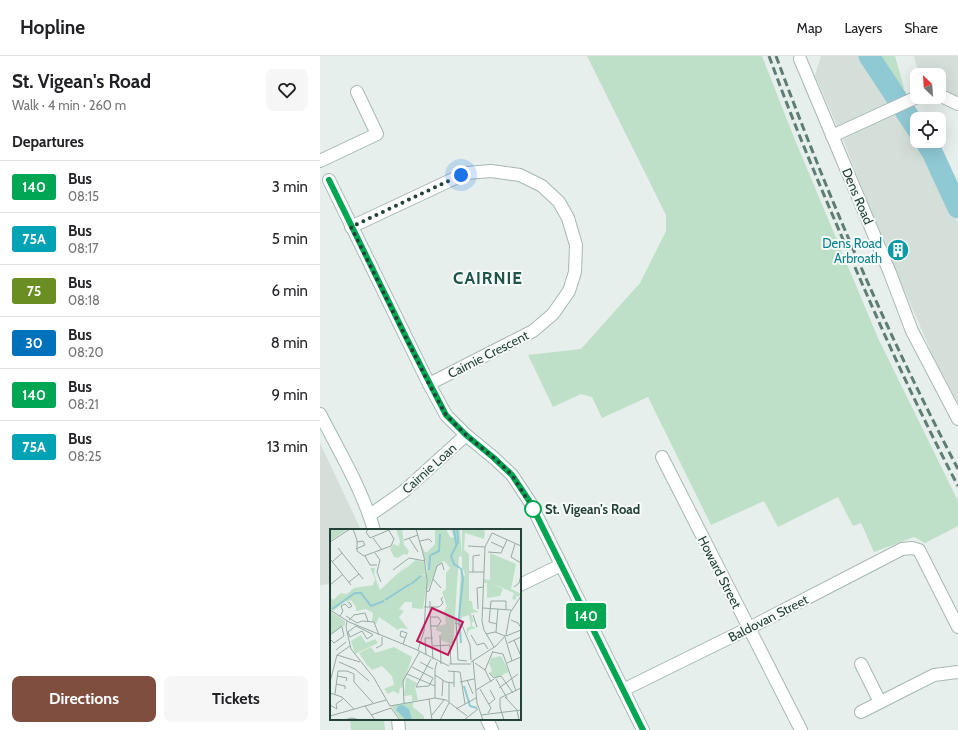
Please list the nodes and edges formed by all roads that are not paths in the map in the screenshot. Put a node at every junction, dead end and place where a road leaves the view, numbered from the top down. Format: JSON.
{"nodes":[{"id":1,"x":800,"y":59,"type":"dead end"},
{"id":2,"x":357,"y":92,"type":"dead end"},
{"id":3,"x":946,"y":98,"type":"edge"},
{"id":4,"x":910,"y":100,"type":"edge"},
{"id":5,"x":958,"y":104,"type":"edge"},
{"id":6,"x":832,"y":136,"type":"junction"},
{"id":7,"x":320,"y":161,"type":"edge"},
{"id":8,"x":351,"y":227,"type":"junction"},
{"id":9,"x":429,"y":384,"type":"junction"},
{"id":10,"x":320,"y":414,"type":"edge"},
{"id":11,"x":958,"y":419,"type":"edge"},
{"id":12,"x":466,"y":435,"type":"junction"},
{"id":13,"x":662,"y":457,"type":"dead end"},
{"id":14,"x":370,"y":514,"type":"junction"},
{"id":15,"x":374,"y":529,"type":"edge"},
{"id":16,"x":561,"y":565,"type":"junction"},
{"id":17,"x":521,"y":585,"type":"edge"},
{"id":18,"x":958,"y":626,"type":"edge"},
{"id":19,"x":749,"y":628,"type":"junction"},
{"id":20,"x":861,"y":664,"type":"dead end"},
{"id":21,"x":958,"y":672,"type":"edge"},
{"id":22,"x":623,"y":690,"type":"junction"},
{"id":23,"x":880,"y":702,"type":"junction"},
{"id":24,"x":861,"y":712,"type":"dead end"},
{"id":25,"x":398,"y":720,"type":"edge"},
{"id":26,"x":487,"y":720,"type":"edge"},
{"id":27,"x":399,"y":730,"type":"edge"},
{"id":28,"x":492,"y":730,"type":"edge"},
{"id":29,"x":643,"y":730,"type":"edge"},
{"id":30,"x":800,"y":730,"type":"edge"}],
"edges":[{"from":1,"to":6,"type":"street","name":"Dens Road"},
{"from":2,"to":7,"type":"street"},
{"from":3,"to":5,"type":"street"},
{"from":4,"to":6,"type":"street"},
{"from":6,"to":11,"type":"street","name":"Dens Road"},
{"from":7,"to":8,"type":"street","name":"Cairnie Loan"},
{"from":8,"to":9,"type":"street","name":"Cairnie Loan"},
{"from":8,"to":9,"type":"street","name":"Cairnie Crescent"},
{"from":9,"to":12,"type":"street","name":"Cairnie Loan"},
{"from":10,"to":14,"type":"street"},
{"from":12,"to":14,"type":"street","name":"Cairnie Loan"},
{"from":12,"to":16,"type":"street"},
{"from":13,"to":19,"type":"street","name":"Howard Street"},
{"from":14,"to":15,"type":"street"},
{"from":16,"to":17,"type":"street"},
{"from":16,"to":22,"type":"street"},
{"from":18,"to":19,"type":"street","name":"Baldovan Street"},
{"from":19,"to":22,"type":"street","name":"Baldovan Street"},
{"from":19,"to":30,"type":"street","name":"Howard Street"},
{"from":20,"to":23,"type":"street"},
{"from":21,"to":23,"type":"street"},
{"from":22,"to":29,"type":"street"},
{"from":23,"to":24,"type":"street"},
{"from":25,"to":27,"type":"street"},
{"from":26,"to":28,"type":"street"}]}
